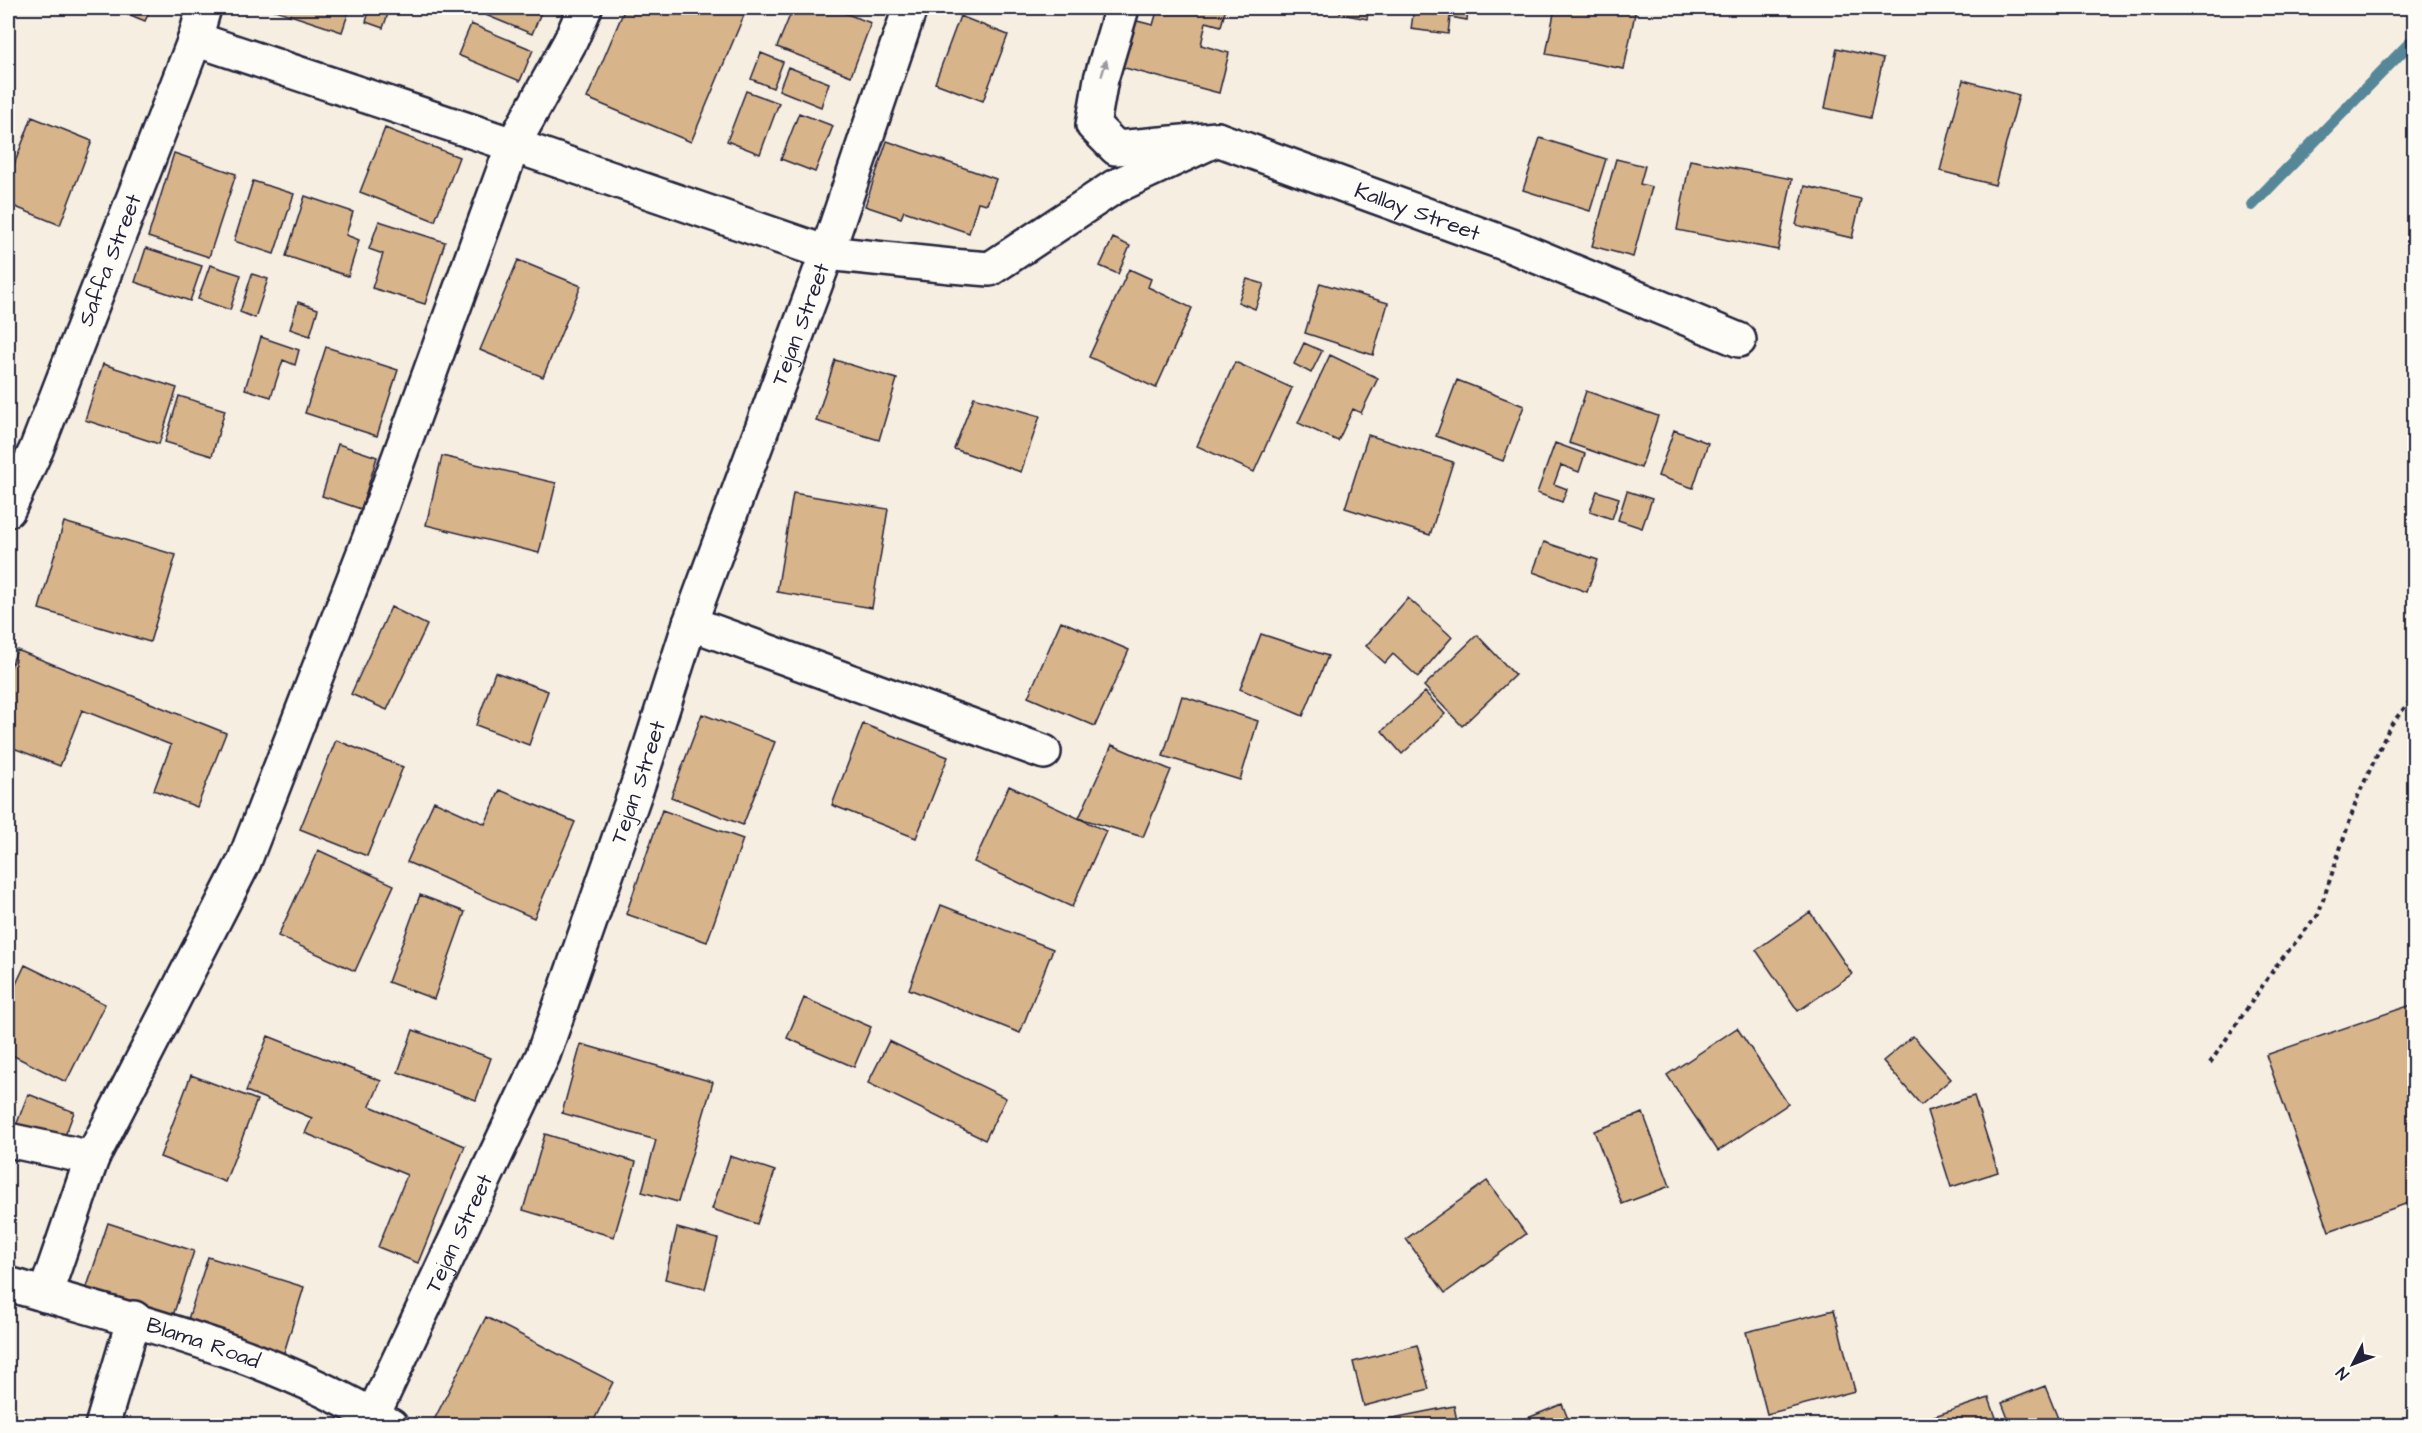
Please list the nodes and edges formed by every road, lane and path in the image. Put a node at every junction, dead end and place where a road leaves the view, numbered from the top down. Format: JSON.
{"nodes":[{"id":1,"x":204,"y":8,"type":"edge"},
{"id":2,"x":585,"y":8,"type":"edge"},
{"id":3,"x":910,"y":8,"type":"edge"},
{"id":4,"x":1122,"y":8,"type":"edge"},
{"id":5,"x":195,"y":39,"type":"junction"},
{"id":6,"x":1216,"y":139,"type":"junction"},
{"id":7,"x":513,"y":145,"type":"junction"},
{"id":8,"x":827,"y":253,"type":"junction"},
{"id":9,"x":1739,"y":340,"type":"dead end"},
{"id":10,"x":8,"y":510,"type":"edge"},
{"id":11,"x":690,"y":623,"type":"junction"},
{"id":12,"x":2415,"y":696,"type":"edge"},
{"id":13,"x":1044,"y":752,"type":"dead end"},
{"id":14,"x":2210,"y":1063,"type":"dead end"},
{"id":15,"x":8,"y":1140,"type":"edge"},
{"id":16,"x":92,"y":1158,"type":"junction"},
{"id":17,"x":8,"y":1284,"type":"edge"},
{"id":18,"x":45,"y":1295,"type":"junction"},
{"id":19,"x":134,"y":1318,"type":"junction"},
{"id":20,"x":382,"y":1420,"type":"edge"},
{"id":21,"x":102,"y":1425,"type":"edge"}],
"edges":[{"from":1,"to":5,"type":"street","name":"Saffa Street"},
{"from":2,"to":7,"type":"street"},
{"from":3,"to":8,"type":"street"},
{"from":6,"to":4,"type":"street","name":"Kallay Street","one_way":true},
{"from":5,"to":7,"type":"street"},
{"from":5,"to":10,"type":"street","name":"Saffa Street"},
{"from":6,"to":8,"type":"street","name":"Tejan Street"},
{"from":6,"to":9,"type":"street","name":"Kallay Street"},
{"from":7,"to":8,"type":"street"},
{"from":7,"to":16,"type":"street"},
{"from":8,"to":11,"type":"street","name":"Tejan Street"},
{"from":11,"to":13,"type":"street"},
{"from":11,"to":20,"type":"street","name":"Tejan Street"},
{"from":12,"to":14,"type":"path"},
{"from":15,"to":16,"type":"street"},
{"from":16,"to":18,"type":"street"},
{"from":17,"to":18,"type":"street","name":"Blama Road"},
{"from":18,"to":19,"type":"street","name":"Blama Road"},
{"from":19,"to":20,"type":"street","name":"Blama Road"},
{"from":19,"to":21,"type":"street"}]}
